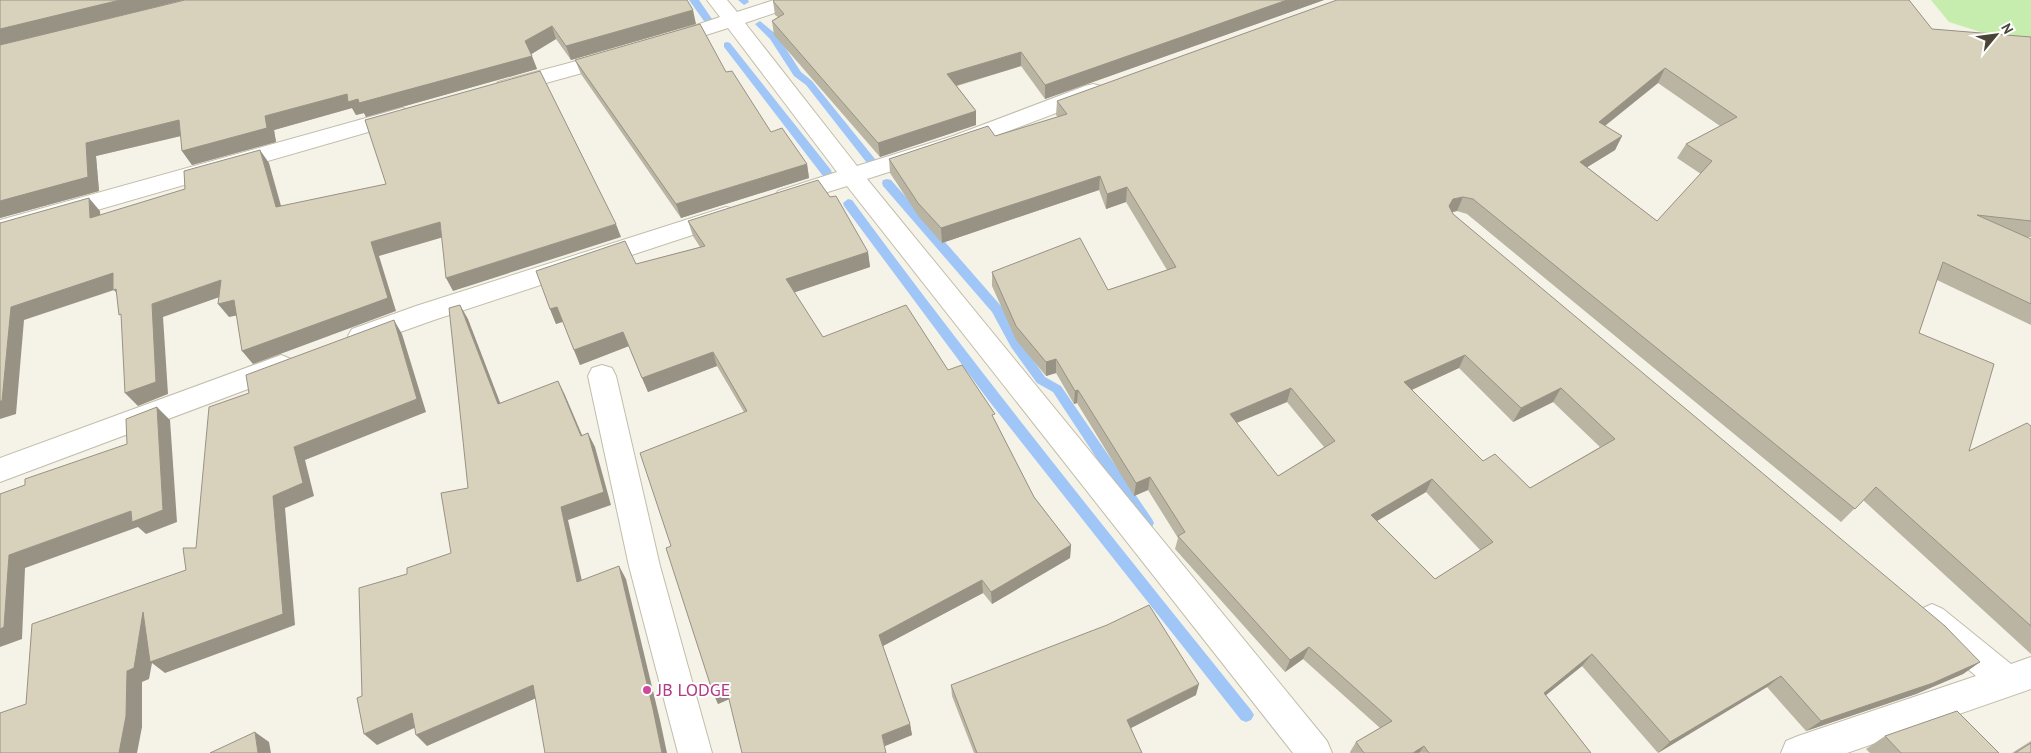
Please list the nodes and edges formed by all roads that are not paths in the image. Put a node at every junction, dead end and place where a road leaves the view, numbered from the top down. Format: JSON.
{"nodes":[{"id":1,"x":794,"y":0,"type":"edge"},
{"id":2,"x":725,"y":10,"type":"edge"},
{"id":3,"x":1110,"y":85,"type":"edge"},
{"id":4,"x":482,"y":93,"type":"edge"},
{"id":5,"x":426,"y":109,"type":"edge"},
{"id":6,"x":852,"y":176,"type":"junction"},
{"id":7,"x":0,"y":229,"type":"edge"},
{"id":8,"x":335,"y":346,"type":"edge"},
{"id":9,"x":299,"y":359,"type":"edge"},
{"id":10,"x":602,"y":376,"type":"dead end"},
{"id":11,"x":0,"y":470,"type":"edge"},
{"id":12,"x":1910,"y":600,"type":"edge"},
{"id":13,"x":2020,"y":678,"type":"edge"},
{"id":14,"x":695,"y":753,"type":"edge"},
{"id":15,"x":1315,"y":753,"type":"edge"},
{"id":16,"x":1798,"y":753,"type":"edge"}],
"edges":[{"from":1,"to":2,"type":"street"},
{"from":2,"to":4,"type":"street"},
{"from":2,"to":6,"type":"street"},
{"from":3,"to":6,"type":"street"},
{"from":5,"to":7,"type":"street"},
{"from":6,"to":8,"type":"street"},
{"from":6,"to":15,"type":"street"},
{"from":9,"to":11,"type":"street"},
{"from":10,"to":14,"type":"street"},
{"from":12,"to":13,"type":"street"},
{"from":13,"to":16,"type":"street"}]}
